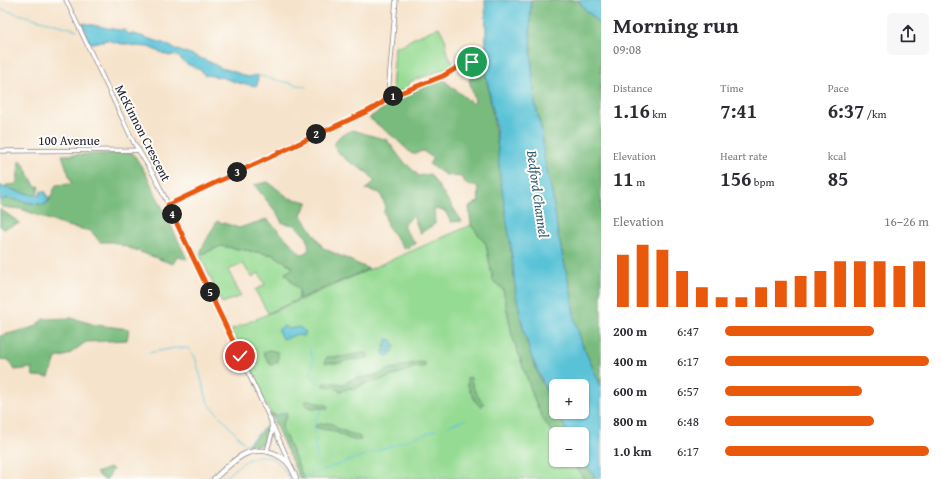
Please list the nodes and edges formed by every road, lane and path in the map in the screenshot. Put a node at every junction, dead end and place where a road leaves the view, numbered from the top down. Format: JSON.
{"nodes":[{"id":1,"x":66,"y":0,"type":"edge"},
{"id":2,"x":396,"y":0,"type":"edge"},
{"id":3,"x":474,"y":60,"type":"dead end"},
{"id":4,"x":387,"y":98,"type":"junction"},
{"id":5,"x":138,"y":150,"type":"junction"},
{"id":6,"x":0,"y":151,"type":"edge"},
{"id":7,"x":168,"y":205,"type":"junction"},
{"id":8,"x":271,"y":423,"type":"junction"},
{"id":9,"x":267,"y":451,"type":"junction"},
{"id":10,"x":291,"y":468,"type":"junction"},
{"id":11,"x":214,"y":479,"type":"edge"},
{"id":12,"x":296,"y":479,"type":"edge"}],
"edges":[{"from":1,"to":5,"type":"street","name":"McKinnon Crescent"},
{"from":2,"to":4,"type":"street"},
{"from":3,"to":4,"type":"street"},
{"from":4,"to":7,"type":"street"},
{"from":5,"to":6,"type":"street","name":"100 Avenue"},
{"from":5,"to":7,"type":"street","name":"McKinnon Crescent"},
{"from":7,"to":8,"type":"street","name":"McKinnon Crescent"},
{"from":8,"to":9,"type":"street","name":"McKinnon Crescent"},
{"from":8,"to":10,"type":"street"},
{"from":9,"to":10,"type":"main road"},
{"from":9,"to":11,"type":"main road"},
{"from":10,"to":12,"type":"main road"}]}
